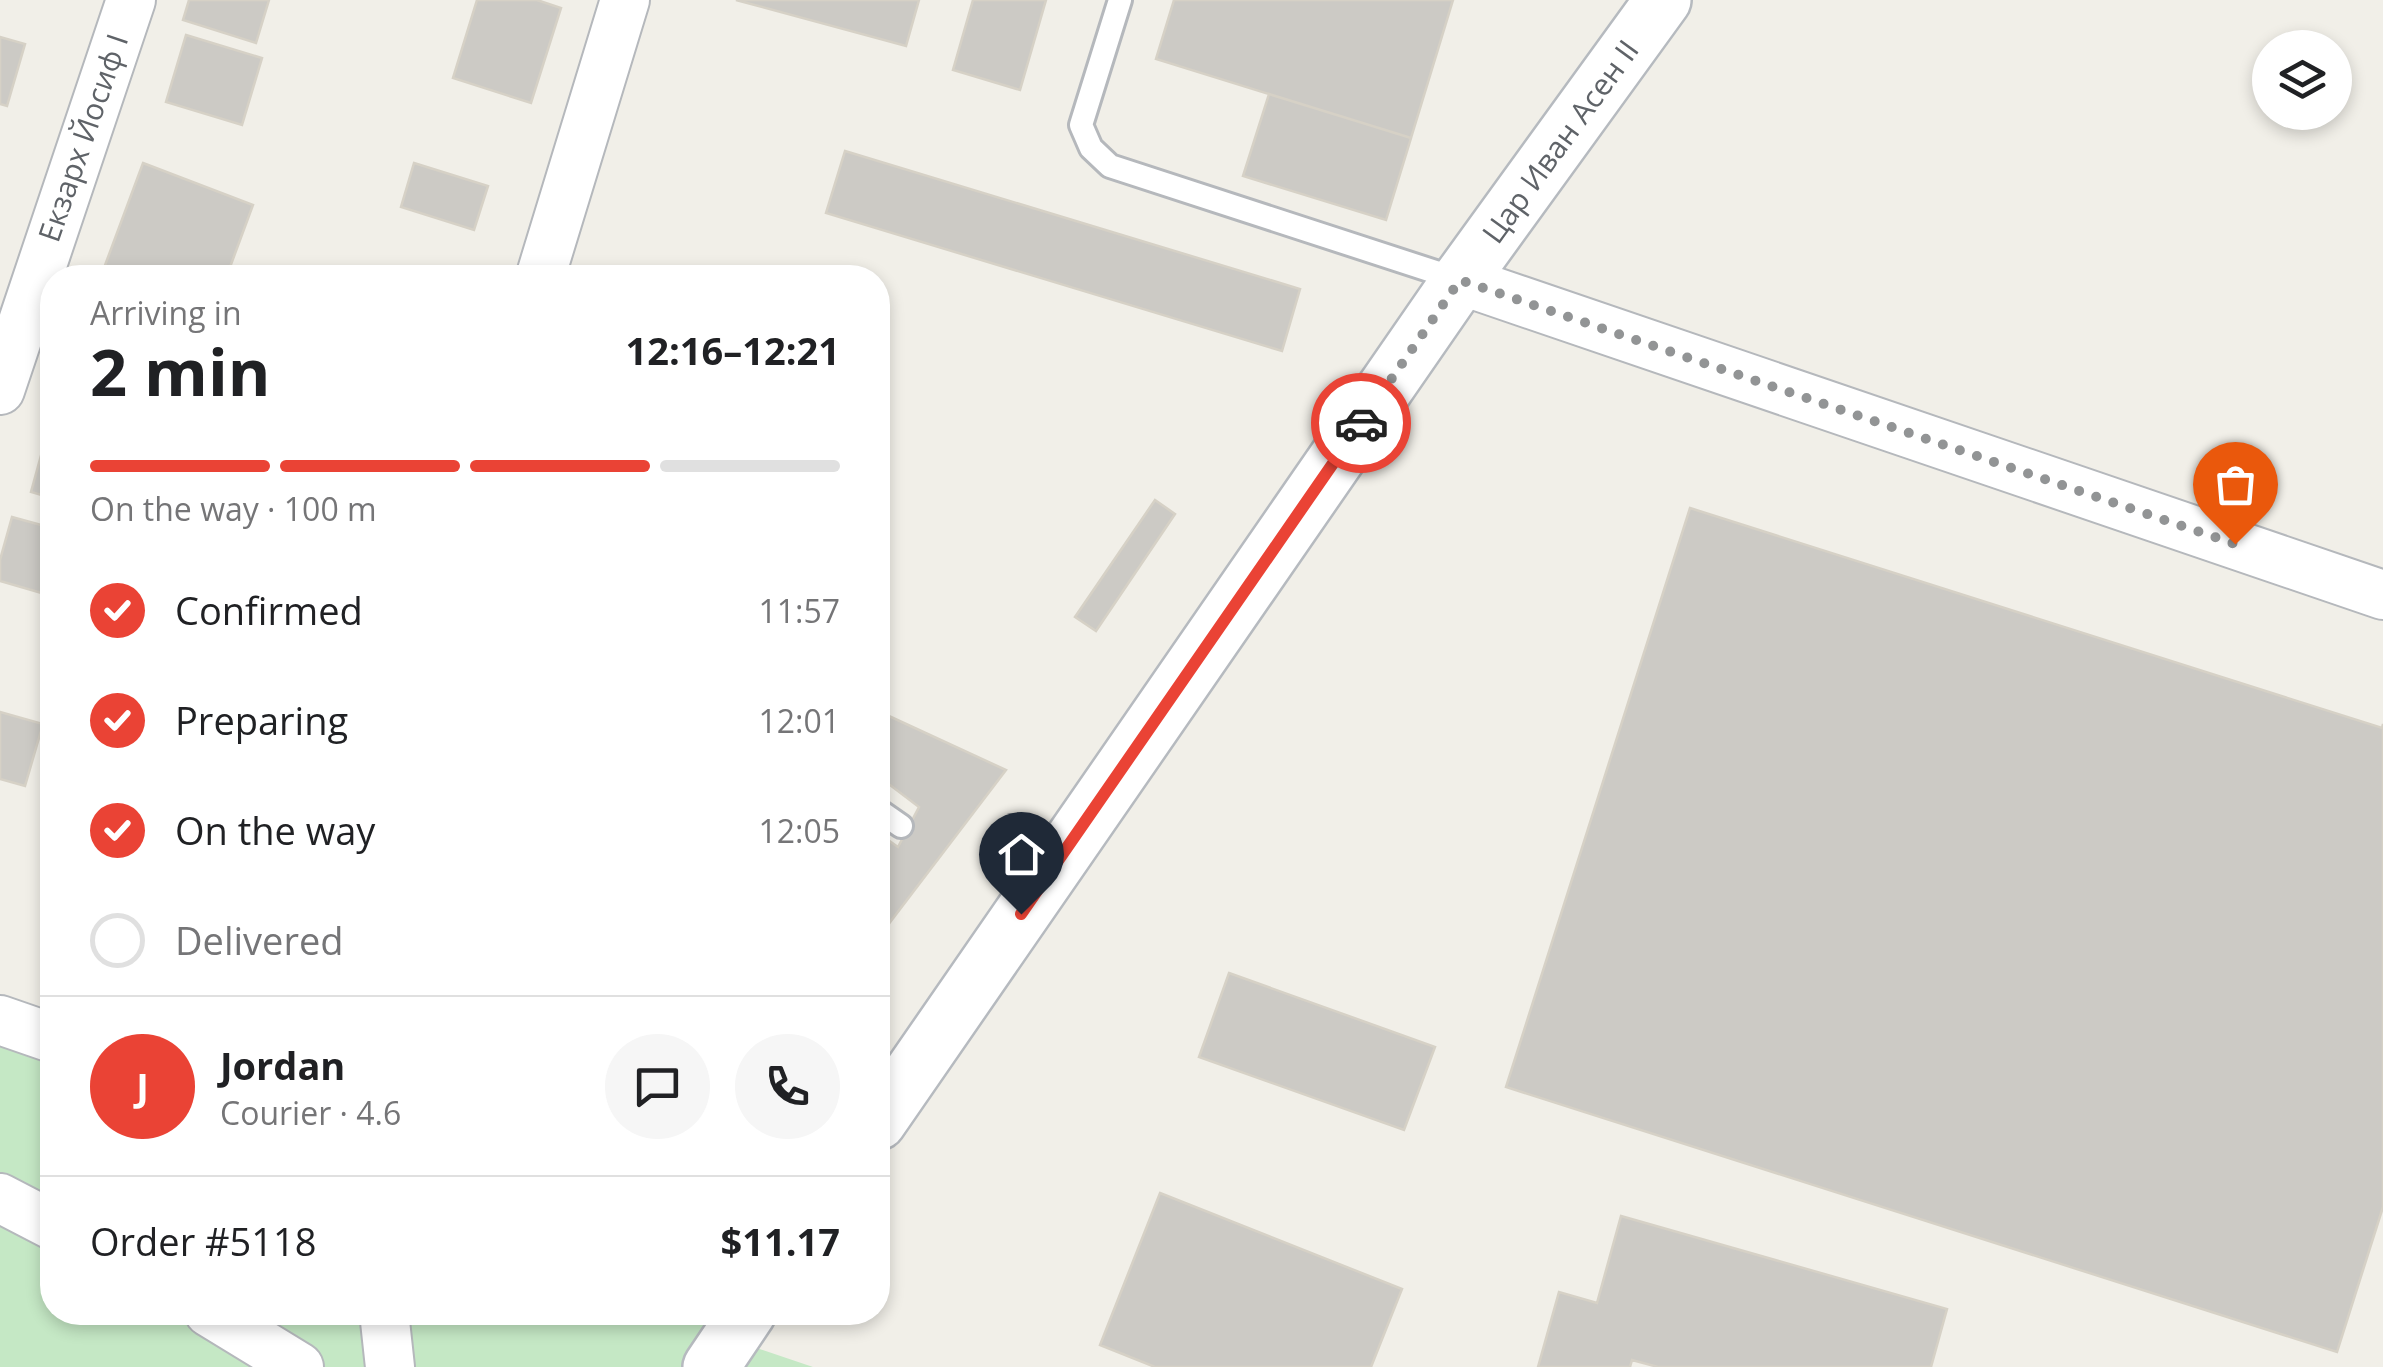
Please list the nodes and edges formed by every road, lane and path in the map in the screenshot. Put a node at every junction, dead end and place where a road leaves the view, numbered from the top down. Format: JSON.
{"nodes":[{"id":1,"x":131,"y":0,"type":"edge"},
{"id":2,"x":625,"y":0,"type":"edge"},
{"id":3,"x":1120,"y":0,"type":"edge"},
{"id":4,"x":1663,"y":0,"type":"edge"},
{"id":5,"x":42,"y":265,"type":"edge"},
{"id":6,"x":544,"y":265,"type":"edge"},
{"id":7,"x":40,"y":271,"type":"edge"},
{"id":8,"x":1460,"y":280,"type":"junction"},
{"id":9,"x":0,"y":390,"type":"edge"},
{"id":10,"x":2383,"y":595,"type":"edge"},
{"id":11,"x":890,"y":818,"type":"edge"},
{"id":12,"x":902,"y":826,"type":"dead end"},
{"id":13,"x":0,"y":1020,"type":"edge"},
{"id":14,"x":40,"y":1034,"type":"edge"},
{"id":15,"x":890,"y":1104,"type":"edge"},
{"id":16,"x":0,"y":1198,"type":"edge"},
{"id":17,"x":40,"y":1219,"type":"edge"},
{"id":18,"x":230,"y":1325,"type":"edge"},
{"id":19,"x":385,"y":1325,"type":"edge"},
{"id":20,"x":739,"y":1325,"type":"edge"},
{"id":21,"x":299,"y":1367,"type":"edge"},
{"id":22,"x":390,"y":1367,"type":"edge"},
{"id":23,"x":710,"y":1367,"type":"edge"}],
"edges":[{"from":1,"to":5,"type":"street","name":"Екзарх Йосиф I"},
{"from":2,"to":6,"type":"street"},
{"from":3,"to":8,"type":"lane"},
{"from":4,"to":8,"type":"main road","name":"Цар Иван Асен II"},
{"from":7,"to":9,"type":"street","name":"Екзарх Йосиф I"},
{"from":8,"to":10,"type":"street"},
{"from":8,"to":15,"type":"main road","name":"Цар Иван Асен II"},
{"from":11,"to":12,"type":"lane"},
{"from":13,"to":14,"type":"street"},
{"from":16,"to":17,"type":"street"},
{"from":18,"to":21,"type":"street"},
{"from":19,"to":22,"type":"street"},
{"from":20,"to":23,"type":"main road"}]}
